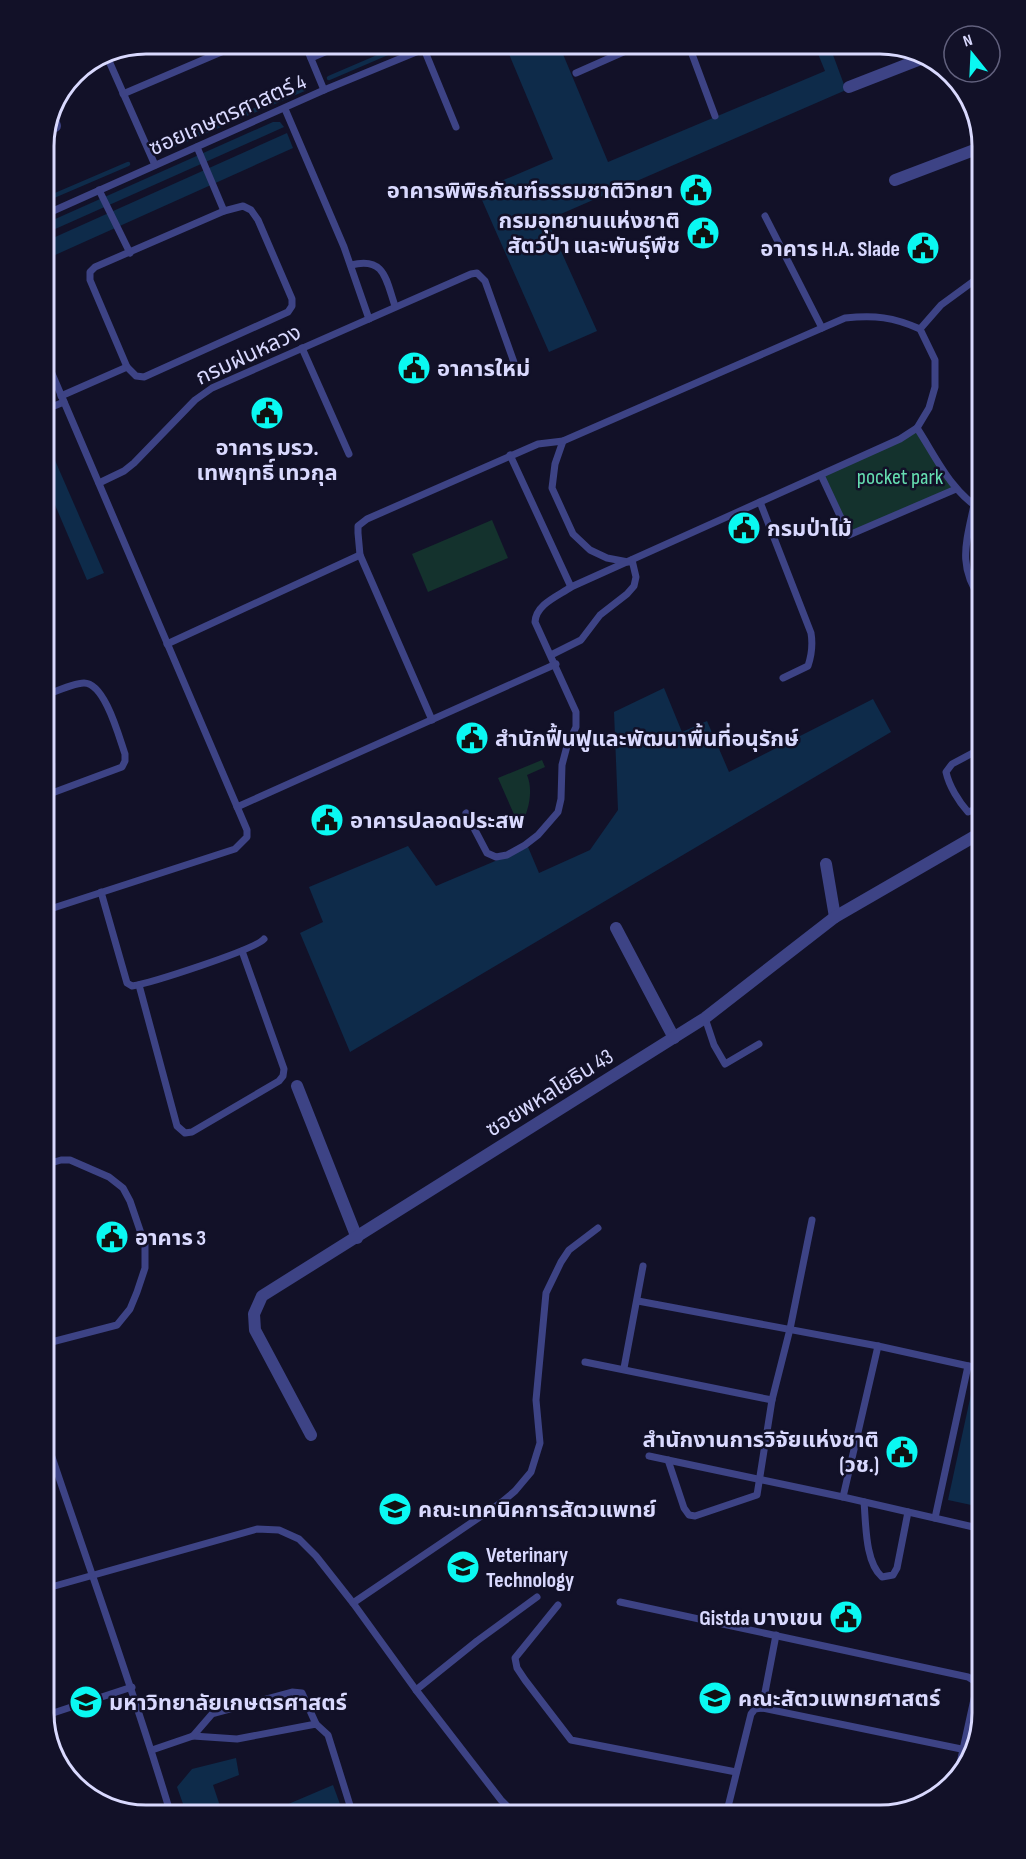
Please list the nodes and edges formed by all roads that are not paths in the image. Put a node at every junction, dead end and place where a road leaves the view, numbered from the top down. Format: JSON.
{"nodes":[{"id":1,"x":217,"y":54,"type":"edge"},
{"id":2,"x":309,"y":54,"type":"edge"},
{"id":3,"x":320,"y":54,"type":"edge"},
{"id":4,"x":413,"y":54,"type":"edge"},
{"id":5,"x":427,"y":54,"type":"edge"},
{"id":6,"x":619,"y":54,"type":"edge"},
{"id":7,"x":692,"y":54,"type":"edge"},
{"id":8,"x":310,"y":58,"type":"junction"},
{"id":9,"x":916,"y":61,"type":"edge"},
{"id":10,"x":109,"y":62,"type":"edge"},
{"id":11,"x":576,"y":73,"type":"dead end"},
{"id":12,"x":849,"y":87,"type":"dead end"},
{"id":13,"x":324,"y":90,"type":"junction"},
{"id":14,"x":123,"y":94,"type":"junction"},
{"id":15,"x":285,"y":109,"type":"junction"},
{"id":16,"x":715,"y":116,"type":"dead end"},
{"id":17,"x":456,"y":127,"type":"dead end"},
{"id":18,"x":198,"y":149,"type":"junction"},
{"id":19,"x":972,"y":151,"type":"edge"},
{"id":20,"x":155,"y":165,"type":"junction"},
{"id":21,"x":895,"y":180,"type":"dead end"},
{"id":22,"x":100,"y":192,"type":"junction"},
{"id":23,"x":54,"y":211,"type":"edge"},
{"id":24,"x":224,"y":211,"type":"junction"},
{"id":25,"x":765,"y":216,"type":"dead end"},
{"id":26,"x":130,"y":253,"type":"junction"},
{"id":27,"x":351,"y":265,"type":"junction"},
{"id":28,"x":972,"y":282,"type":"edge"},
{"id":29,"x":395,"y":306,"type":"junction"},
{"id":30,"x":369,"y":319,"type":"junction"},
{"id":31,"x":822,"y":328,"type":"junction"},
{"id":32,"x":921,"y":329,"type":"junction"},
{"id":33,"x":302,"y":348,"type":"junction"},
{"id":34,"x":127,"y":367,"type":"junction"},
{"id":35,"x":516,"y":368,"type":"dead end"},
{"id":36,"x":54,"y":378,"type":"edge"},
{"id":37,"x":63,"y":399,"type":"junction"},
{"id":38,"x":54,"y":406,"type":"edge"},
{"id":39,"x":917,"y":428,"type":"junction"},
{"id":40,"x":563,"y":441,"type":"junction"},
{"id":41,"x":349,"y":454,"type":"dead end"},
{"id":42,"x":510,"y":455,"type":"junction"},
{"id":43,"x":821,"y":475,"type":"junction"},
{"id":44,"x":99,"y":483,"type":"junction"},
{"id":45,"x":956,"y":489,"type":"junction"},
{"id":46,"x":760,"y":502,"type":"junction"},
{"id":47,"x":972,"y":503,"type":"edge"},
{"id":48,"x":972,"y":514,"type":"edge"},
{"id":49,"x":360,"y":555,"type":"junction"},
{"id":50,"x":630,"y":561,"type":"junction"},
{"id":51,"x":571,"y":587,"type":"junction"},
{"id":52,"x":972,"y":587,"type":"edge"},
{"id":53,"x":167,"y":644,"type":"junction"},
{"id":54,"x":551,"y":655,"type":"junction"},
{"id":55,"x":556,"y":664,"type":"junction"},
{"id":56,"x":783,"y":678,"type":"dead end"},
{"id":57,"x":54,"y":693,"type":"edge"},
{"id":58,"x":432,"y":720,"type":"junction"},
{"id":59,"x":972,"y":753,"type":"edge"},
{"id":60,"x":54,"y":792,"type":"edge"},
{"id":61,"x":237,"y":807,"type":"junction"},
{"id":62,"x":972,"y":811,"type":"edge"},
{"id":63,"x":466,"y":813,"type":"dead end"},
{"id":64,"x":972,"y":838,"type":"edge"},
{"id":65,"x":826,"y":864,"type":"dead end"},
{"id":66,"x":101,"y":892,"type":"junction"},
{"id":67,"x":54,"y":907,"type":"edge"},
{"id":68,"x":836,"y":917,"type":"junction"},
{"id":69,"x":616,"y":928,"type":"dead end"},
{"id":70,"x":264,"y":939,"type":"dead end"},
{"id":71,"x":242,"y":951,"type":"junction"},
{"id":72,"x":139,"y":985,"type":"junction"},
{"id":73,"x":705,"y":1018,"type":"junction"},
{"id":74,"x":674,"y":1038,"type":"junction"},
{"id":75,"x":759,"y":1044,"type":"dead end"},
{"id":76,"x":297,"y":1086,"type":"dead end"},
{"id":77,"x":54,"y":1163,"type":"edge"},
{"id":78,"x":812,"y":1220,"type":"dead end"},
{"id":79,"x":598,"y":1228,"type":"dead end"},
{"id":80,"x":357,"y":1238,"type":"junction"},
{"id":81,"x":643,"y":1266,"type":"dead end"},
{"id":82,"x":638,"y":1301,"type":"junction"},
{"id":83,"x":790,"y":1329,"type":"junction"},
{"id":84,"x":54,"y":1341,"type":"edge"},
{"id":85,"x":878,"y":1346,"type":"junction"},
{"id":86,"x":585,"y":1362,"type":"dead end"},
{"id":87,"x":968,"y":1366,"type":"junction"},
{"id":88,"x":972,"y":1367,"type":"edge"},
{"id":89,"x":624,"y":1368,"type":"junction"},
{"id":90,"x":772,"y":1400,"type":"junction"},
{"id":91,"x":311,"y":1435,"type":"dead end"},
{"id":92,"x":649,"y":1456,"type":"dead end"},
{"id":93,"x":668,"y":1460,"type":"junction"},
{"id":94,"x":54,"y":1463,"type":"edge"},
{"id":95,"x":761,"y":1480,"type":"junction"},
{"id":96,"x":843,"y":1497,"type":"junction"},
{"id":97,"x":864,"y":1502,"type":"junction"},
{"id":98,"x":908,"y":1512,"type":"junction"},
{"id":99,"x":935,"y":1518,"type":"junction"},
{"id":100,"x":972,"y":1526,"type":"edge"},
{"id":101,"x":91,"y":1576,"type":"junction"},
{"id":102,"x":54,"y":1586,"type":"edge"},
{"id":103,"x":537,"y":1597,"type":"dead end"},
{"id":104,"x":620,"y":1602,"type":"dead end"},
{"id":105,"x":353,"y":1603,"type":"junction"},
{"id":106,"x":558,"y":1605,"type":"dead end"},
{"id":107,"x":776,"y":1635,"type":"junction"},
{"id":108,"x":972,"y":1680,"type":"edge"},
{"id":109,"x":132,"y":1687,"type":"junction"},
{"id":110,"x":416,"y":1690,"type":"junction"},
{"id":111,"x":762,"y":1708,"type":"junction"},
{"id":112,"x":972,"y":1708,"type":"edge"},
{"id":113,"x":54,"y":1713,"type":"edge"},
{"id":114,"x":315,"y":1724,"type":"junction"},
{"id":115,"x":193,"y":1736,"type":"junction"},
{"id":116,"x":963,"y":1749,"type":"junction"},
{"id":117,"x":152,"y":1750,"type":"junction"},
{"id":118,"x":961,"y":1757,"type":"edge"},
{"id":119,"x":736,"y":1772,"type":"junction"},
{"id":120,"x":168,"y":1805,"type":"edge"},
{"id":121,"x":350,"y":1805,"type":"edge"},
{"id":122,"x":506,"y":1805,"type":"edge"},
{"id":123,"x":728,"y":1805,"type":"edge"}],
"edges":[{"from":1,"to":14,"type":"lane"},
{"from":2,"to":8,"type":"lane"},
{"from":3,"to":8,"type":"lane"},
{"from":4,"to":13,"type":"lane","name":"ซอยเกษตรศาสตร์ 4"},
{"from":5,"to":17,"type":"lane"},
{"from":6,"to":11,"type":"lane"},
{"from":7,"to":16,"type":"lane"},
{"from":8,"to":13,"type":"lane"},
{"from":9,"to":12,"type":"street"},
{"from":10,"to":14,"type":"lane"},
{"from":13,"to":15,"type":"lane","name":"ซอยเกษตรศาสตร์ 4"},
{"from":14,"to":20,"type":"lane"},
{"from":15,"to":18,"type":"lane","name":"ซอยเกษตรศาสตร์ 4"},
{"from":15,"to":27,"type":"lane"},
{"from":18,"to":20,"type":"lane","name":"ซอยเกษตรศาสตร์ 4"},
{"from":18,"to":24,"type":"lane"},
{"from":19,"to":21,"type":"street"},
{"from":20,"to":22,"type":"lane","name":"ซอยเกษตรศาสตร์ 4"},
{"from":22,"to":23,"type":"lane","name":"ซอยเกษตรศาสตร์ 4"},
{"from":22,"to":26,"type":"lane"},
{"from":24,"to":26,"type":"lane"},
{"from":24,"to":34,"type":"lane"},
{"from":25,"to":31,"type":"lane"},
{"from":26,"to":34,"type":"lane"},
{"from":27,"to":29,"type":"lane"},
{"from":27,"to":30,"type":"lane"},
{"from":28,"to":32,"type":"lane"},
{"from":29,"to":30,"type":"lane","name":"กรมฝนหลวง"},
{"from":29,"to":35,"type":"lane","name":"กรมฝนหลวง"},
{"from":30,"to":33,"type":"lane","name":"กรมฝนหลวง"},
{"from":31,"to":32,"type":"lane"},
{"from":31,"to":40,"type":"lane"},
{"from":32,"to":39,"type":"lane"},
{"from":33,"to":41,"type":"lane"},
{"from":33,"to":44,"type":"lane","name":"กรมฝนหลวง"},
{"from":34,"to":37,"type":"lane"},
{"from":36,"to":37,"type":"lane"},
{"from":37,"to":38,"type":"lane"},
{"from":37,"to":44,"type":"lane"},
{"from":39,"to":43,"type":"lane"},
{"from":39,"to":45,"type":"lane"},
{"from":40,"to":42,"type":"lane"},
{"from":40,"to":50,"type":"lane"},
{"from":42,"to":49,"type":"lane"},
{"from":42,"to":51,"type":"lane"},
{"from":43,"to":45,"type":"lane"},
{"from":43,"to":46,"type":"lane"},
{"from":44,"to":53,"type":"lane"},
{"from":45,"to":47,"type":"lane"},
{"from":46,"to":50,"type":"lane"},
{"from":46,"to":56,"type":"lane"},
{"from":48,"to":52,"type":"lane"},
{"from":49,"to":53,"type":"lane"},
{"from":49,"to":58,"type":"lane"},
{"from":50,"to":51,"type":"lane"},
{"from":50,"to":54,"type":"lane"},
{"from":51,"to":54,"type":"lane"},
{"from":53,"to":61,"type":"lane"},
{"from":54,"to":55,"type":"lane"},
{"from":55,"to":58,"type":"lane"},
{"from":55,"to":63,"type":"lane"},
{"from":57,"to":60,"type":"lane"},
{"from":58,"to":61,"type":"lane"},
{"from":59,"to":62,"type":"lane"},
{"from":61,"to":66,"type":"lane"},
{"from":64,"to":68,"type":"street","name":"ซอยพหลโยธิน 43"},
{"from":65,"to":68,"type":"street"},
{"from":66,"to":67,"type":"lane"},
{"from":66,"to":72,"type":"lane"},
{"from":68,"to":73,"type":"street","name":"ซอยพหลโยธิน 43"},
{"from":69,"to":74,"type":"street"},
{"from":70,"to":71,"type":"lane"},
{"from":71,"to":72,"type":"lane"},
{"from":71,"to":72,"type":"lane"},
{"from":73,"to":74,"type":"street","name":"ซอยพหลโยธิน 43"},
{"from":73,"to":75,"type":"lane"},
{"from":74,"to":80,"type":"street","name":"ซอยพหลโยธิน 43"},
{"from":76,"to":80,"type":"street"},
{"from":77,"to":84,"type":"lane"},
{"from":78,"to":83,"type":"lane"},
{"from":79,"to":105,"type":"lane"},
{"from":80,"to":91,"type":"street","name":"ซอยพหลโยธิน 43"},
{"from":81,"to":82,"type":"lane"},
{"from":82,"to":83,"type":"lane"},
{"from":82,"to":89,"type":"lane"},
{"from":83,"to":85,"type":"lane"},
{"from":83,"to":90,"type":"lane"},
{"from":85,"to":87,"type":"lane"},
{"from":85,"to":96,"type":"lane"},
{"from":86,"to":89,"type":"lane"},
{"from":87,"to":88,"type":"lane"},
{"from":87,"to":99,"type":"lane"},
{"from":89,"to":90,"type":"lane"},
{"from":90,"to":95,"type":"lane"},
{"from":92,"to":93,"type":"lane"},
{"from":93,"to":95,"type":"lane"},
{"from":93,"to":95,"type":"lane"},
{"from":94,"to":101,"type":"lane"},
{"from":95,"to":96,"type":"lane"},
{"from":96,"to":97,"type":"lane"},
{"from":97,"to":98,"type":"lane"},
{"from":97,"to":98,"type":"lane"},
{"from":98,"to":99,"type":"lane"},
{"from":99,"to":100,"type":"lane"},
{"from":101,"to":102,"type":"lane"},
{"from":101,"to":105,"type":"lane"},
{"from":101,"to":109,"type":"lane"},
{"from":103,"to":110,"type":"lane"},
{"from":104,"to":107,"type":"lane"},
{"from":105,"to":110,"type":"lane"},
{"from":106,"to":119,"type":"lane"},
{"from":107,"to":108,"type":"lane"},
{"from":107,"to":111,"type":"lane"},
{"from":109,"to":113,"type":"lane"},
{"from":109,"to":117,"type":"lane"},
{"from":110,"to":122,"type":"lane"},
{"from":111,"to":116,"type":"lane"},
{"from":111,"to":119,"type":"lane"},
{"from":112,"to":116,"type":"lane"},
{"from":114,"to":115,"type":"lane"},
{"from":114,"to":115,"type":"lane"},
{"from":114,"to":121,"type":"lane"},
{"from":115,"to":117,"type":"lane"},
{"from":116,"to":118,"type":"lane"},
{"from":117,"to":120,"type":"lane"},
{"from":119,"to":123,"type":"lane"}]}
